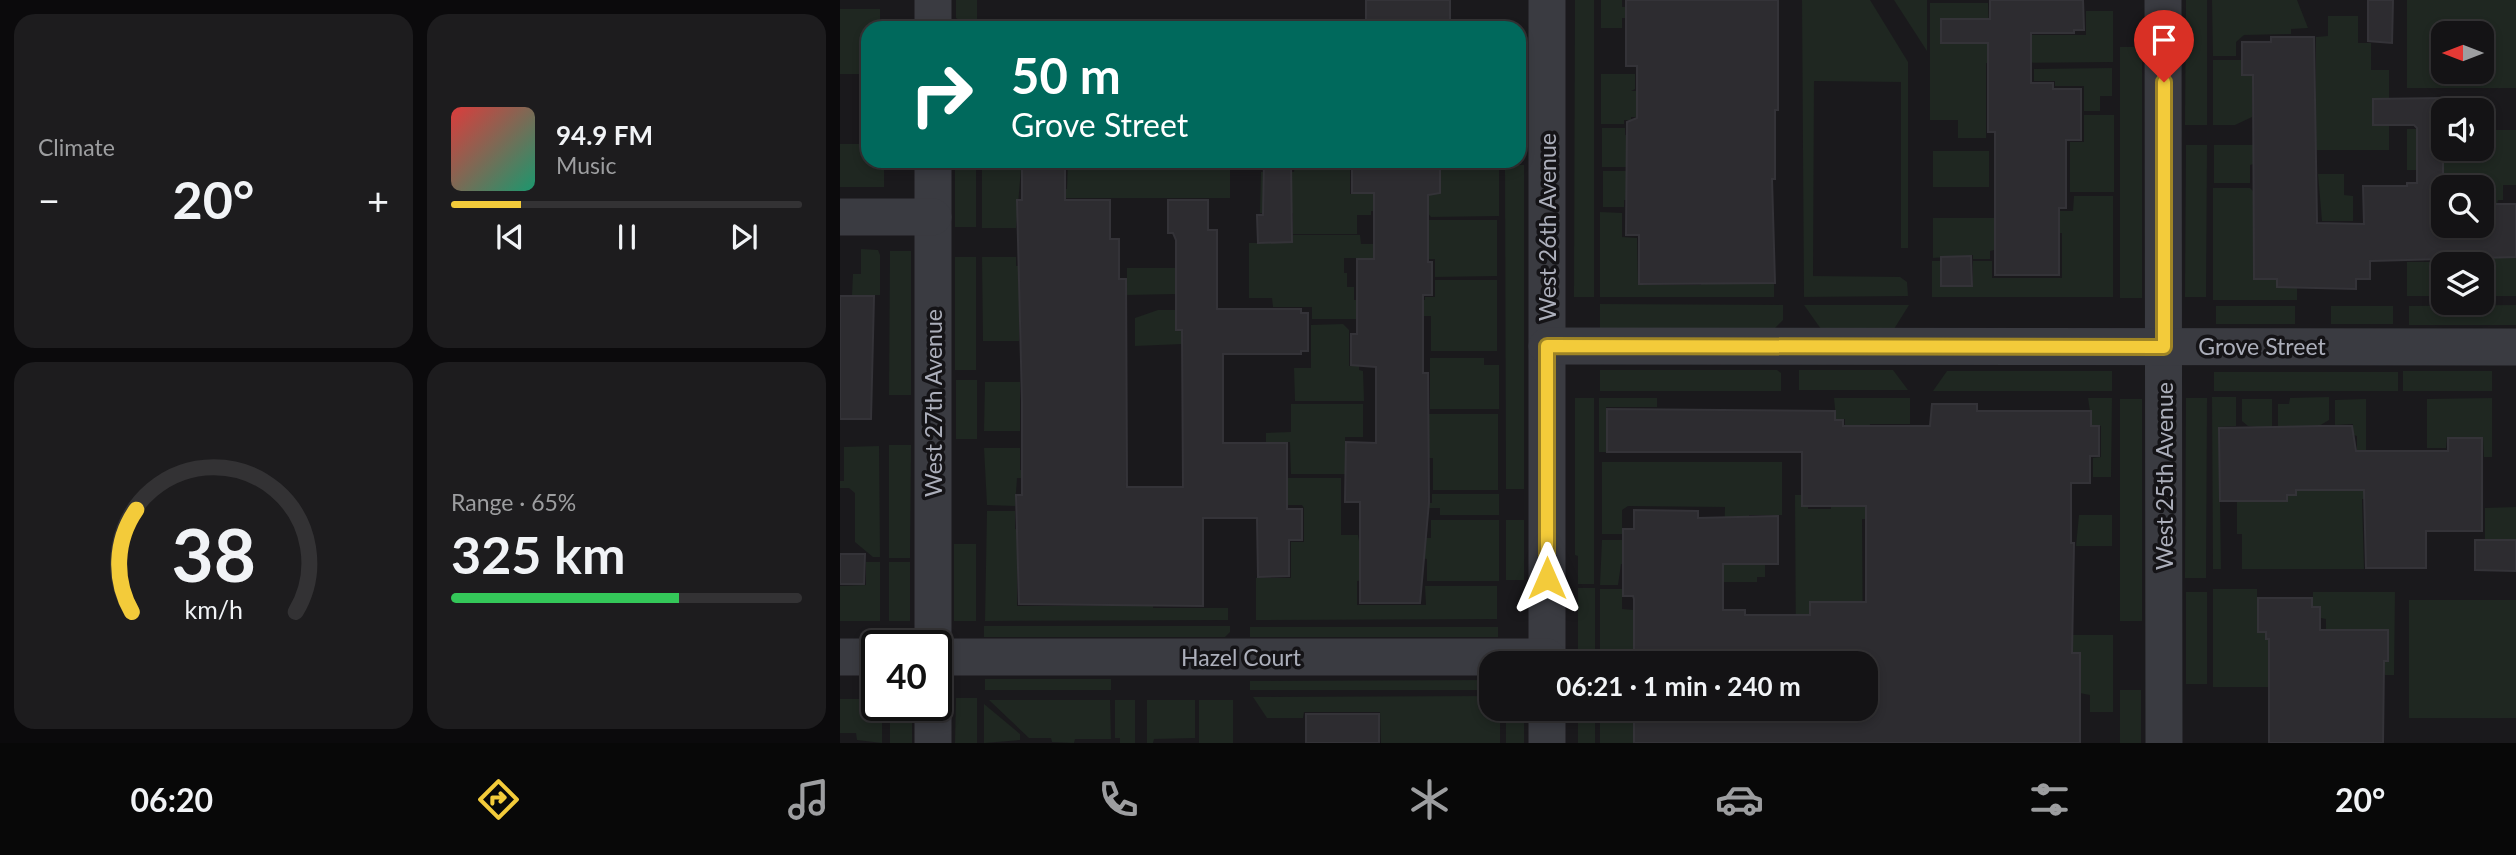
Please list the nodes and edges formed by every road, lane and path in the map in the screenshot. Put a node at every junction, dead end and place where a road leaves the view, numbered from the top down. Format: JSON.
{"nodes":[{"id":1,"x":933,"y":0,"type":"edge"},
{"id":2,"x":1547,"y":0,"type":"edge"},
{"id":3,"x":2163,"y":0,"type":"edge"},
{"id":4,"x":933,"y":21,"type":"edge"},
{"id":5,"x":933,"y":168,"type":"edge"},
{"id":6,"x":933,"y":216,"type":"junction"},
{"id":7,"x":840,"y":217,"type":"edge"},
{"id":8,"x":1547,"y":346,"type":"junction"},
{"id":9,"x":2164,"y":347,"type":"junction"},
{"id":10,"x":2516,"y":347,"type":"edge"},
{"id":11,"x":933,"y":630,"type":"edge"},
{"id":12,"x":1547,"y":651,"type":"edge"},
{"id":13,"x":840,"y":657,"type":"edge"},
{"id":14,"x":861,"y":657,"type":"edge"},
{"id":15,"x":952,"y":657,"type":"edge"},
{"id":16,"x":1479,"y":660,"type":"edge"},
{"id":17,"x":933,"y":721,"type":"edge"},
{"id":18,"x":1547,"y":721,"type":"edge"},
{"id":19,"x":933,"y":743,"type":"edge"},
{"id":20,"x":1547,"y":743,"type":"edge"},
{"id":21,"x":2164,"y":743,"type":"edge"}],
"edges":[{"from":1,"to":4,"type":"street"},
{"from":2,"to":8,"type":"street","name":"West 26th Avenue"},
{"from":3,"to":9,"type":"street","name":"West 25th Avenue"},
{"from":5,"to":6,"type":"street","name":"West 27th Avenue"},
{"from":6,"to":7,"type":"street"},
{"from":6,"to":11,"type":"street","name":"West 27th Avenue"},
{"from":8,"to":9,"type":"street","name":"Grove Street"},
{"from":8,"to":12,"type":"street","name":"West 26th Avenue"},
{"from":9,"to":10,"type":"street","name":"Grove Street"},
{"from":9,"to":21,"type":"street","name":"West 25th Avenue"},
{"from":13,"to":14,"type":"street"},
{"from":15,"to":16,"type":"street","name":"Hazel Court"},
{"from":17,"to":19,"type":"street"},
{"from":18,"to":20,"type":"street"}]}
